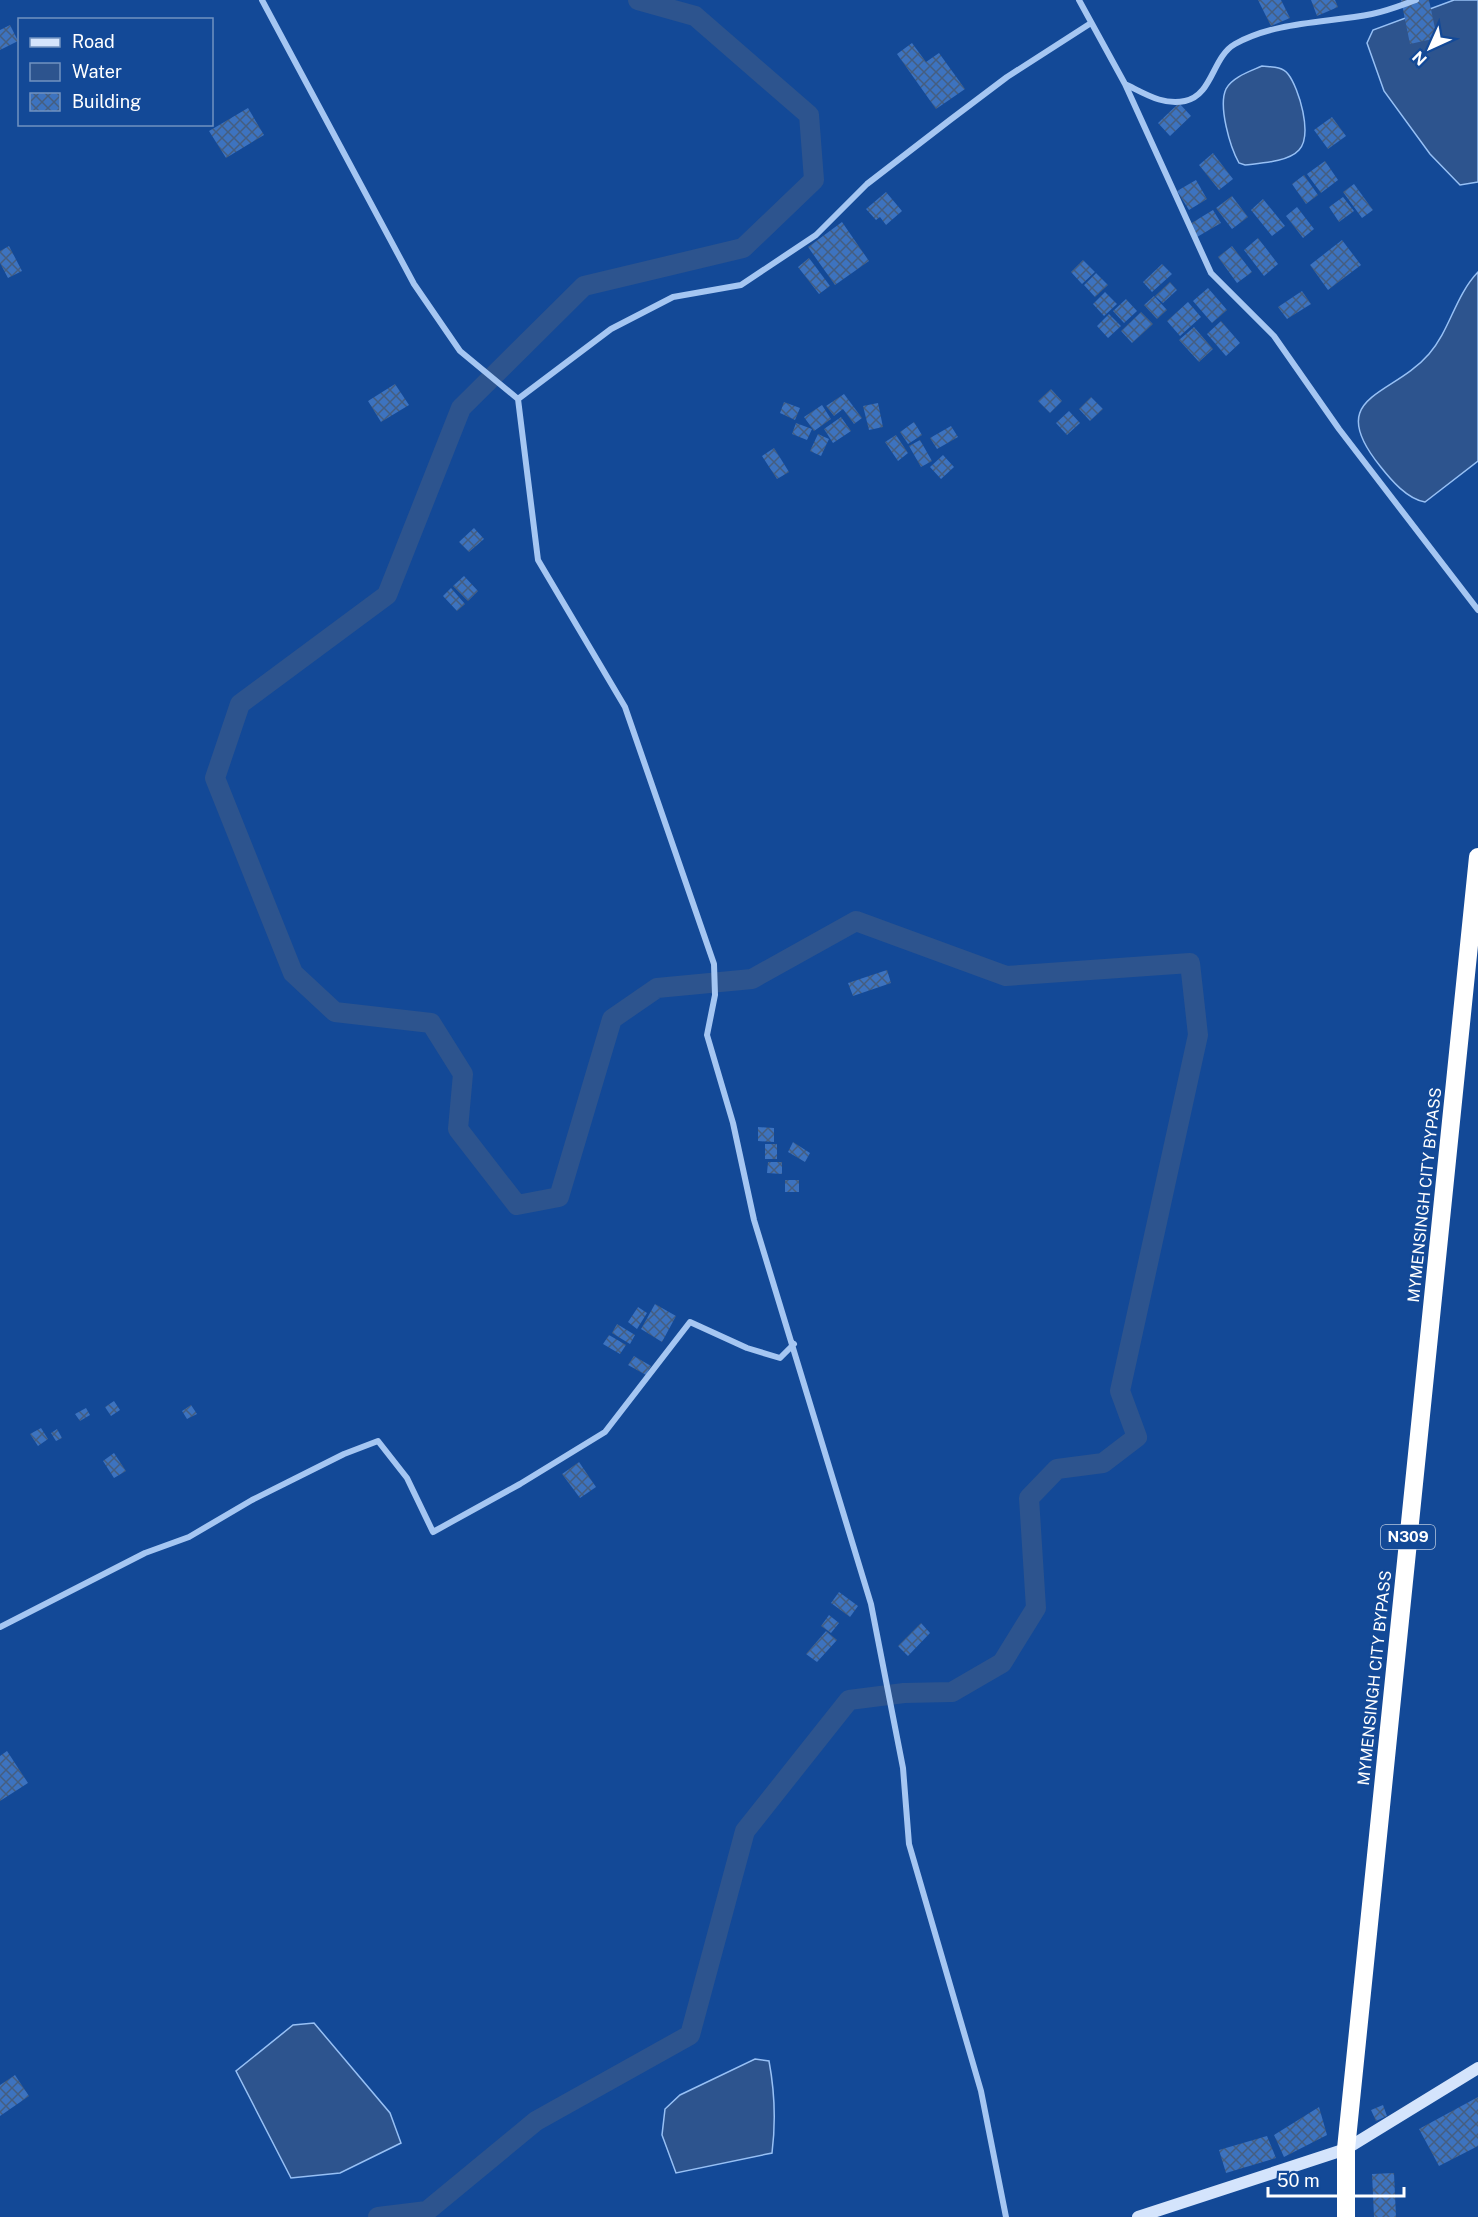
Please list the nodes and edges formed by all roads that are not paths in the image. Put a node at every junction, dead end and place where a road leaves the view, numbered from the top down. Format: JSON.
{"nodes":[{"id":1,"x":262,"y":0,"type":"edge"},
{"id":2,"x":1080,"y":0,"type":"edge"},
{"id":3,"x":1416,"y":0,"type":"edge"},
{"id":4,"x":1091,"y":23,"type":"junction"},
{"id":5,"x":1125,"y":84,"type":"junction"},
{"id":6,"x":515,"y":397,"type":"junction"},
{"id":7,"x":1478,"y":610,"type":"edge"},
{"id":8,"x":1478,"y":857,"type":"edge"},
{"id":9,"x":794,"y":1344,"type":"junction"},
{"id":10,"x":0,"y":1627,"type":"edge"},
{"id":11,"x":1478,"y":2068,"type":"edge"},
{"id":12,"x":1346,"y":2149,"type":"junction"},
{"id":13,"x":1006,"y":2217,"type":"edge"},
{"id":14,"x":1138,"y":2217,"type":"edge"},
{"id":15,"x":1346,"y":2217,"type":"edge"}],
"edges":[{"from":1,"to":6,"type":"street"},
{"from":2,"to":4,"type":"street"},
{"from":3,"to":5,"type":"street"},
{"from":4,"to":5,"type":"street"},
{"from":4,"to":6,"type":"street"},
{"from":5,"to":7,"type":"street"},
{"from":6,"to":9,"type":"street"},
{"from":8,"to":12,"type":"highway","name":"MYMENSINGH CITY BYPASS","number":"N309"},
{"from":9,"to":10,"type":"street"},
{"from":9,"to":13,"type":"street"},
{"from":11,"to":12,"type":"street"},
{"from":12,"to":14,"type":"street"},
{"from":12,"to":15,"type":"highway","name":"MYMENSINGH CITY BYPASS","number":"N309"}]}
